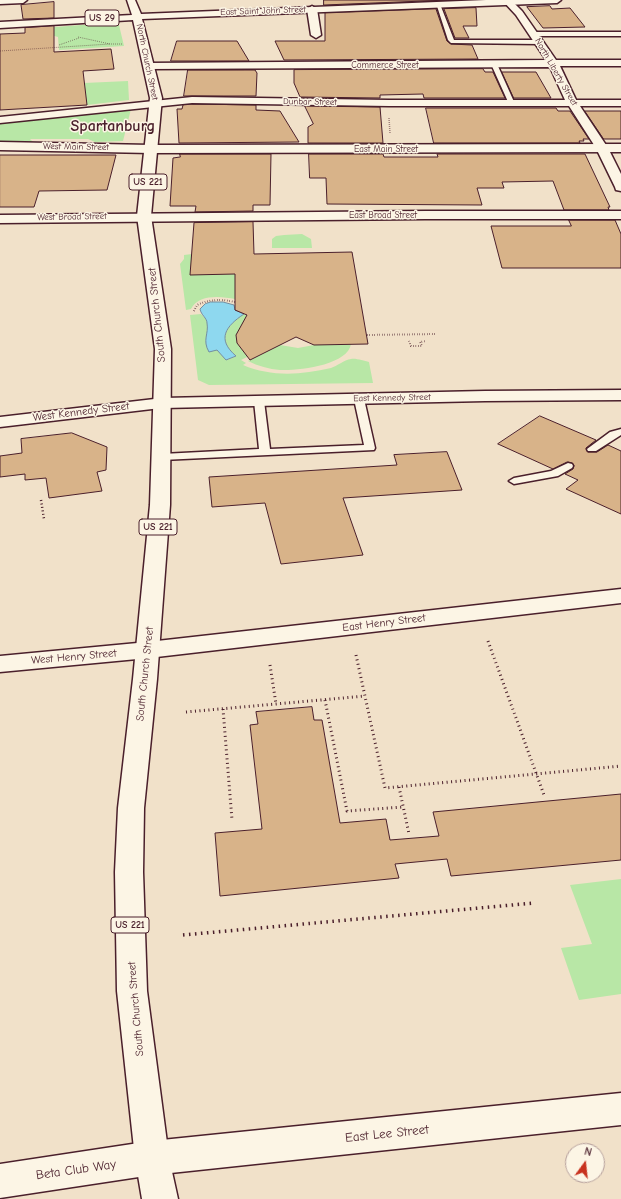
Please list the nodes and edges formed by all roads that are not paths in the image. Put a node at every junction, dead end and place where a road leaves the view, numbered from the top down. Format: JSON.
{"nodes":[{"id":1,"x":23,"y":0,"type":"edge"},
{"id":2,"x":131,"y":0,"type":"edge"},
{"id":3,"x":557,"y":0,"type":"edge"},
{"id":4,"x":507,"y":1,"type":"edge"},
{"id":5,"x":0,"y":2,"type":"edge"},
{"id":6,"x":438,"y":4,"type":"junction"},
{"id":7,"x":312,"y":9,"type":"junction"},
{"id":8,"x":137,"y":17,"type":"junction"},
{"id":9,"x":0,"y":25,"type":"edge"},
{"id":10,"x":621,"y":34,"type":"edge"},
{"id":11,"x":316,"y":35,"type":"dead end"},
{"id":12,"x":537,"y":38,"type":"junction"},
{"id":13,"x":552,"y":63,"type":"junction"},
{"id":14,"x":621,"y":63,"type":"edge"},
{"id":15,"x":494,"y":64,"type":"junction"},
{"id":16,"x":149,"y":66,"type":"junction"},
{"id":17,"x":572,"y":102,"type":"junction"},
{"id":18,"x":156,"y":103,"type":"junction"},
{"id":19,"x":621,"y":103,"type":"edge"},
{"id":20,"x":512,"y":104,"type":"junction"},
{"id":21,"x":0,"y":120,"type":"edge"},
{"id":22,"x":0,"y":146,"type":"edge"},
{"id":23,"x":602,"y":148,"type":"junction"},
{"id":24,"x":621,"y":148,"type":"edge"},
{"id":25,"x":151,"y":149,"type":"junction"},
{"id":26,"x":621,"y":186,"type":"edge"},
{"id":27,"x":621,"y":215,"type":"edge"},
{"id":28,"x":144,"y":216,"type":"junction"},
{"id":29,"x":0,"y":218,"type":"edge"},
{"id":30,"x":621,"y":395,"type":"edge"},
{"id":31,"x":359,"y":399,"type":"junction"},
{"id":32,"x":259,"y":401,"type":"junction"},
{"id":33,"x":163,"y":403,"type":"junction"},
{"id":34,"x":0,"y":422,"type":"edge"},
{"id":35,"x":621,"y":432,"type":"edge"},
{"id":36,"x":592,"y":449,"type":"dead end"},
{"id":37,"x":265,"y":452,"type":"junction"},
{"id":38,"x":162,"y":457,"type":"junction"},
{"id":39,"x":568,"y":466,"type":"dead end"},
{"id":40,"x":514,"y":481,"type":"dead end"},
{"id":41,"x":621,"y":596,"type":"edge"},
{"id":42,"x":148,"y":650,"type":"junction"},
{"id":43,"x":0,"y":664,"type":"edge"},
{"id":44,"x":621,"y":1109,"type":"edge"},
{"id":45,"x":152,"y":1158,"type":"junction"},
{"id":46,"x":0,"y":1181,"type":"edge"},
{"id":47,"x":160,"y":1199,"type":"edge"}],
"edges":[{"from":1,"to":5,"type":"street"},
{"from":2,"to":8,"type":"street","name":"North Church Street","number":"US 221"},
{"from":3,"to":4,"type":"street","name":"East Saint John Street","number":"US 29"},
{"from":4,"to":6,"type":"street","name":"East Saint John Street","number":"US 29"},
{"from":4,"to":12,"type":"street","name":"North Liberty Street"},
{"from":6,"to":7,"type":"street","name":"East Saint John Street","number":"US 29"},
{"from":6,"to":12,"type":"lane"},
{"from":7,"to":8,"type":"street","name":"East Saint John Street","number":"US 29"},
{"from":7,"to":11,"type":"street"},
{"from":8,"to":9,"type":"street","number":"US 29"},
{"from":8,"to":16,"type":"street","name":"North Church Street","number":"US 221"},
{"from":10,"to":12,"type":"lane"},
{"from":12,"to":13,"type":"street","name":"North Liberty Street"},
{"from":13,"to":14,"type":"street","name":"Commerce Street"},
{"from":13,"to":15,"type":"street","name":"Commerce Street"},
{"from":13,"to":17,"type":"street","name":"North Liberty Street"},
{"from":15,"to":16,"type":"street","name":"Commerce Street"},
{"from":15,"to":20,"type":"lane"},
{"from":16,"to":18,"type":"street","name":"North Church Street","number":"US 221"},
{"from":17,"to":19,"type":"street","name":"Dunbar Street"},
{"from":17,"to":20,"type":"street","name":"Dunbar Street"},
{"from":17,"to":23,"type":"street","name":"North Liberty Street"},
{"from":18,"to":20,"type":"street","name":"Dunbar Street"},
{"from":18,"to":21,"type":"street","name":"Dunbar Street"},
{"from":18,"to":25,"type":"street","name":"North Church Street","number":"US 221"},
{"from":22,"to":25,"type":"street","name":"West Main Street"},
{"from":23,"to":24,"type":"street","name":"East Main Street"},
{"from":23,"to":25,"type":"street","name":"East Main Street"},
{"from":23,"to":26,"type":"street","name":"North Liberty Street"},
{"from":25,"to":28,"type":"street","name":"South Church Street","number":"US 221"},
{"from":27,"to":28,"type":"street","name":"East Broad Street"},
{"from":28,"to":29,"type":"street","name":"West Broad Street"},
{"from":28,"to":33,"type":"street","name":"South Church Street","number":"US 221"},
{"from":30,"to":31,"type":"street","name":"East Kennedy Street"},
{"from":31,"to":32,"type":"street","name":"East Kennedy Street"},
{"from":31,"to":37,"type":"lane"},
{"from":32,"to":33,"type":"street","name":"East Kennedy Street"},
{"from":32,"to":37,"type":"lane"},
{"from":33,"to":34,"type":"street","name":"West Kennedy Street"},
{"from":33,"to":38,"type":"street","name":"South Church Street","number":"US 221"},
{"from":35,"to":36,"type":"lane"},
{"from":37,"to":38,"type":"lane"},
{"from":38,"to":42,"type":"street","name":"South Church Street","number":"US 221"},
{"from":39,"to":40,"type":"lane"},
{"from":41,"to":42,"type":"street","name":"East Henry Street"},
{"from":42,"to":43,"type":"street","name":"West Henry Street"},
{"from":42,"to":45,"type":"street","name":"South Church Street","number":"US 221"},
{"from":44,"to":45,"type":"street","name":"East Lee Street"},
{"from":45,"to":46,"type":"street","name":"Beta Club Way"},
{"from":45,"to":47,"type":"street","name":"South Church Street","number":"US 221"}]}
